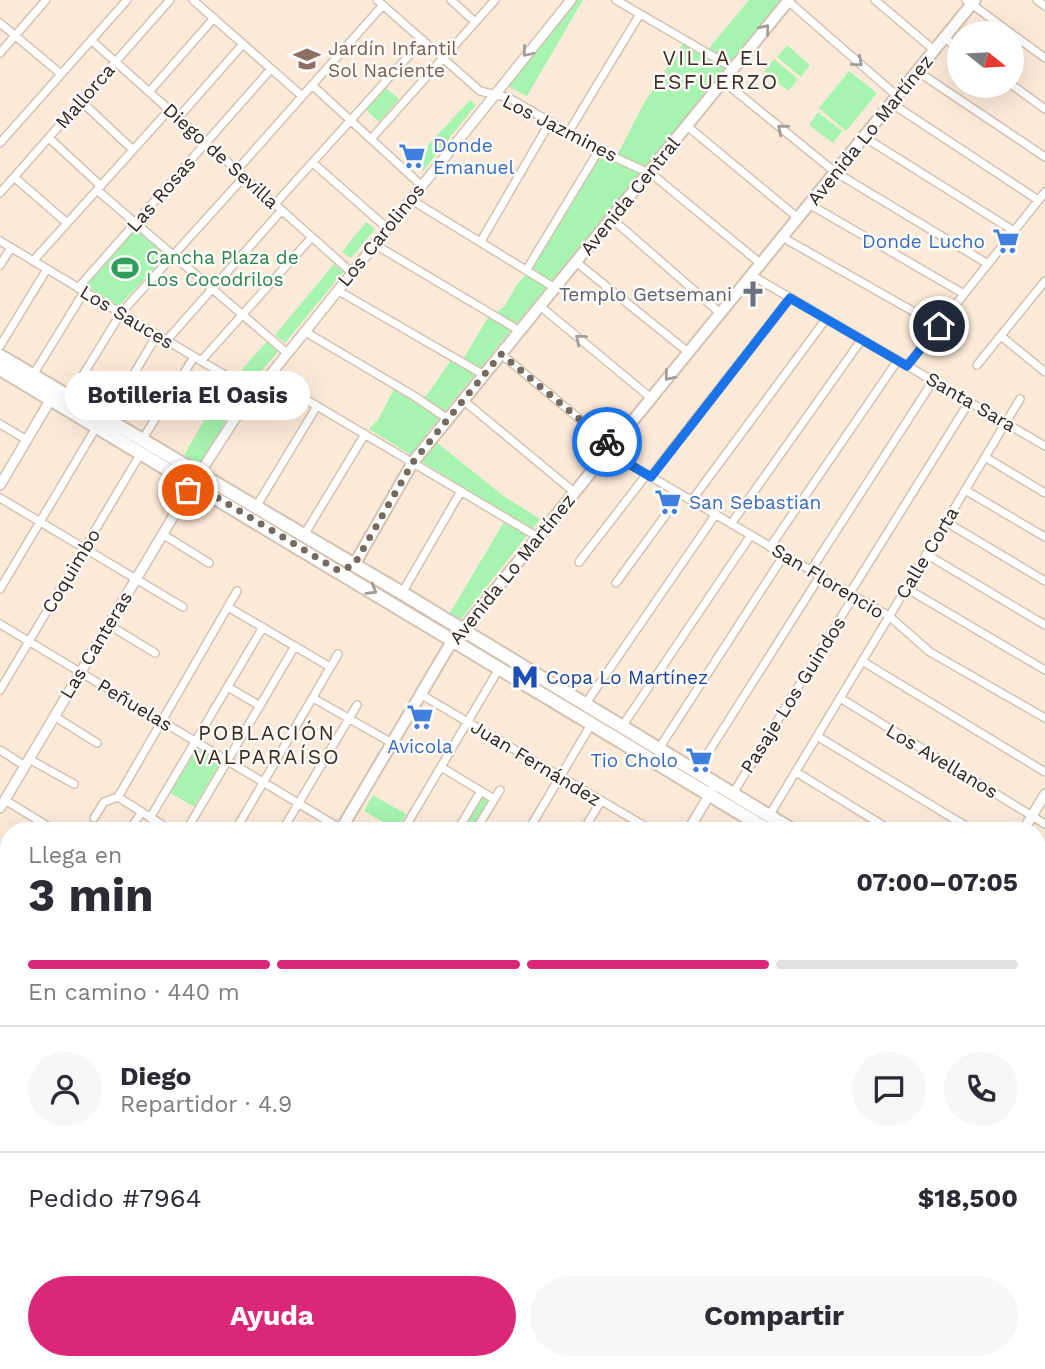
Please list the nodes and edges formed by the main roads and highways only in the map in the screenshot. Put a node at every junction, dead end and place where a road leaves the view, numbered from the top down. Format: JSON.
{"nodes":[{"id":1,"x":788,"y":0,"type":"edge"},
{"id":2,"x":971,"y":2,"type":"edge"},
{"id":3,"x":0,"y":356,"type":"edge"},
{"id":4,"x":0,"y":369,"type":"edge"},
{"id":5,"x":102,"y":423,"type":"junction"},
{"id":6,"x":197,"y":479,"type":"junction"},
{"id":7,"x":354,"y":565,"type":"junction"},
{"id":8,"x":339,"y":571,"type":"junction"},
{"id":9,"x":458,"y":635,"type":"junction"},
{"id":10,"x":712,"y":790,"type":"junction"},
{"id":11,"x":345,"y":822,"type":"edge"},
{"id":12,"x":756,"y":822,"type":"edge"},
{"id":13,"x":779,"y":822,"type":"edge"}],
"edges":[{"from":7,"to":1,"type":"main road","name":"Avenida Central","one_way":true},
{"from":2,"to":9,"type":"main road","name":"Avenida Lo Martínez","one_way":true},
{"from":3,"to":5,"type":"main road"},
{"from":4,"to":5,"type":"main road"},
{"from":5,"to":6,"type":"main road"},
{"from":6,"to":7,"type":"main road"},
{"from":6,"to":8,"type":"main road"},
{"from":7,"to":8,"type":"main road"},
{"from":7,"to":9,"type":"main road"},
{"from":8,"to":9,"type":"main road","one_way":true},
{"from":9,"to":10,"type":"main road"},
{"from":9,"to":10,"type":"main road"},
{"from":9,"to":11,"type":"main road","name":"Avenida Lo Martínez"},
{"from":10,"to":12,"type":"main road"},
{"from":10,"to":13,"type":"main road"}]}
